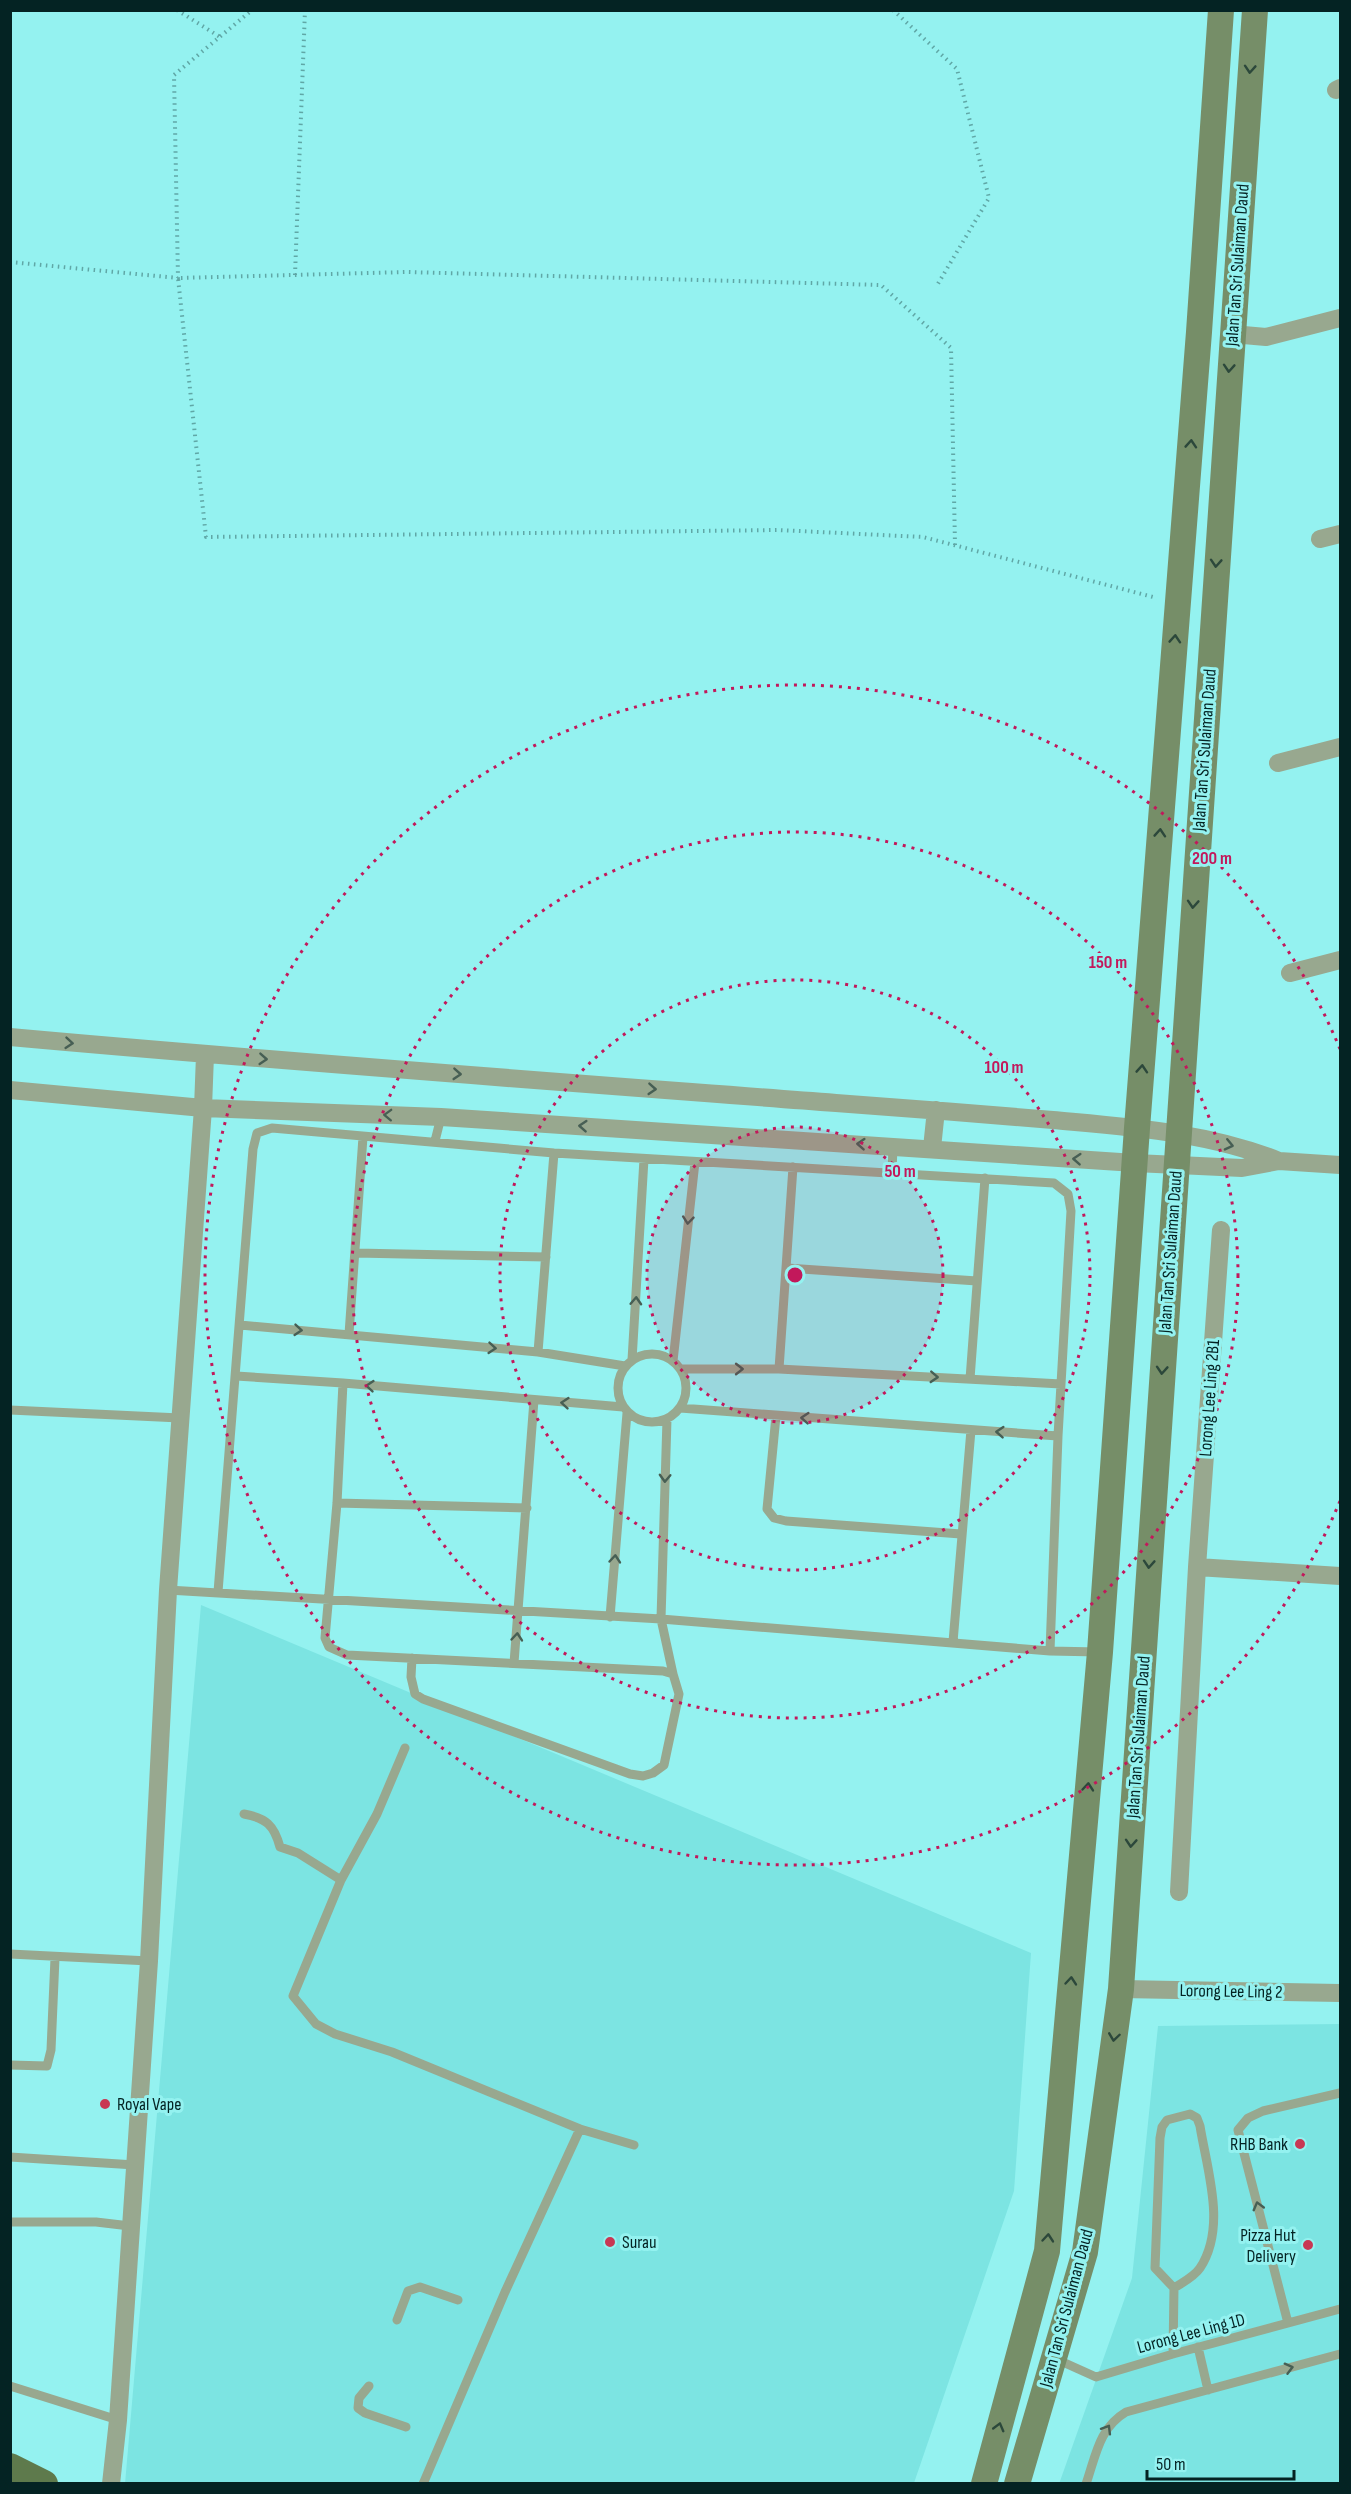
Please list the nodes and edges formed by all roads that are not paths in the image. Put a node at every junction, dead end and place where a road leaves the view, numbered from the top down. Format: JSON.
{"nodes":[{"id":1,"x":1221,"y":10,"type":"edge"},
{"id":2,"x":1255,"y":10,"type":"edge"},
{"id":3,"x":1341,"y":318,"type":"edge"},
{"id":4,"x":1232,"y":334,"type":"junction"},
{"id":5,"x":1341,"y":534,"type":"edge"},
{"id":6,"x":1320,"y":539,"type":"dead end"},
{"id":7,"x":1341,"y":747,"type":"edge"},
{"id":8,"x":1278,"y":763,"type":"dead end"},
{"id":9,"x":1341,"y":960,"type":"edge"},
{"id":10,"x":1290,"y":973,"type":"dead end"},
{"id":11,"x":10,"y":1037,"type":"edge"},
{"id":12,"x":205,"y":1055,"type":"junction"},
{"id":13,"x":10,"y":1090,"type":"edge"},
{"id":14,"x":203,"y":1108,"type":"junction"},
{"id":15,"x":936,"y":1110,"type":"junction"},
{"id":16,"x":441,"y":1117,"type":"junction"},
{"id":17,"x":1137,"y":1128,"type":"junction"},
{"id":18,"x":1178,"y":1133,"type":"junction"},
{"id":19,"x":363,"y":1137,"type":"junction"},
{"id":20,"x":435,"y":1141,"type":"junction"},
{"id":21,"x":893,"y":1146,"type":"junction"},
{"id":22,"x":932,"y":1148,"type":"junction"},
{"id":23,"x":555,"y":1153,"type":"junction"},
{"id":24,"x":644,"y":1159,"type":"junction"},
{"id":25,"x":1280,"y":1161,"type":"junction"},
{"id":26,"x":694,"y":1162,"type":"junction"},
{"id":27,"x":1135,"y":1163,"type":"junction"},
{"id":28,"x":1176,"y":1165,"type":"junction"},
{"id":29,"x":1341,"y":1165,"type":"edge"},
{"id":30,"x":793,"y":1167,"type":"junction"},
{"id":31,"x":892,"y":1173,"type":"junction"},
{"id":32,"x":985,"y":1178,"type":"junction"},
{"id":33,"x":1221,"y":1230,"type":"dead end"},
{"id":34,"x":356,"y":1253,"type":"junction"},
{"id":35,"x":546,"y":1257,"type":"junction"},
{"id":36,"x":787,"y":1268,"type":"junction"},
{"id":37,"x":976,"y":1281,"type":"junction"},
{"id":38,"x":240,"y":1325,"type":"junction"},
{"id":39,"x":350,"y":1334,"type":"junction"},
{"id":40,"x":538,"y":1352,"type":"junction"},
{"id":41,"x":673,"y":1361,"type":"junction"},
{"id":42,"x":628,"y":1363,"type":"junction"},
{"id":43,"x":680,"y":1368,"type":"junction"},
{"id":44,"x":779,"y":1369,"type":"junction"},
{"id":45,"x":236,"y":1376,"type":"junction"},
{"id":46,"x":970,"y":1379,"type":"junction"},
{"id":47,"x":343,"y":1383,"type":"junction"},
{"id":48,"x":1061,"y":1384,"type":"junction"},
{"id":49,"x":534,"y":1400,"type":"junction"},
{"id":50,"x":680,"y":1408,"type":"junction"},
{"id":51,"x":10,"y":1410,"type":"edge"},
{"id":52,"x":625,"y":1410,"type":"junction"},
{"id":53,"x":777,"y":1416,"type":"junction"},
{"id":54,"x":180,"y":1418,"type":"junction"},
{"id":55,"x":667,"y":1419,"type":"junction"},
{"id":56,"x":971,"y":1430,"type":"junction"},
{"id":57,"x":1058,"y":1436,"type":"junction"},
{"id":58,"x":338,"y":1503,"type":"junction"},
{"id":59,"x":527,"y":1508,"type":"junction"},
{"id":60,"x":961,"y":1534,"type":"junction"},
{"id":61,"x":1197,"y":1566,"type":"junction"},
{"id":62,"x":1341,"y":1576,"type":"edge"},
{"id":63,"x":168,"y":1590,"type":"junction"},
{"id":64,"x":218,"y":1592,"type":"junction"},
{"id":65,"x":327,"y":1599,"type":"junction"},
{"id":66,"x":519,"y":1611,"type":"junction"},
{"id":67,"x":610,"y":1617,"type":"junction"},
{"id":68,"x":661,"y":1619,"type":"junction"},
{"id":69,"x":953,"y":1642,"type":"junction"},
{"id":70,"x":1050,"y":1651,"type":"junction"},
{"id":71,"x":1100,"y":1652,"type":"junction"},
{"id":72,"x":412,"y":1658,"type":"junction"},
{"id":73,"x":514,"y":1663,"type":"junction"},
{"id":74,"x":673,"y":1674,"type":"junction"},
{"id":75,"x":405,"y":1748,"type":"dead end"},
{"id":76,"x":244,"y":1814,"type":"dead end"},
{"id":77,"x":341,"y":1880,"type":"junction"},
{"id":78,"x":1179,"y":1892,"type":"dead end"},
{"id":79,"x":10,"y":1954,"type":"edge"},
{"id":80,"x":55,"y":1958,"type":"junction"},
{"id":81,"x":149,"y":1962,"type":"junction"},
{"id":82,"x":1121,"y":1989,"type":"junction"},
{"id":83,"x":1341,"y":1993,"type":"edge"},
{"id":84,"x":10,"y":2065,"type":"edge"},
{"id":85,"x":1341,"y":2093,"type":"edge"},
{"id":86,"x":580,"y":2129,"type":"junction"},
{"id":87,"x":634,"y":2145,"type":"dead end"},
{"id":88,"x":10,"y":2157,"type":"edge"},
{"id":89,"x":135,"y":2165,"type":"junction"},
{"id":90,"x":10,"y":2222,"type":"edge"},
{"id":91,"x":130,"y":2226,"type":"junction"},
{"id":92,"x":1174,"y":2288,"type":"junction"},
{"id":93,"x":458,"y":2300,"type":"dead end"},
{"id":94,"x":1341,"y":2309,"type":"edge"},
{"id":95,"x":397,"y":2320,"type":"dead end"},
{"id":96,"x":1288,"y":2324,"type":"junction"},
{"id":97,"x":1198,"y":2347,"type":"junction"},
{"id":98,"x":1173,"y":2354,"type":"junction"},
{"id":99,"x":1341,"y":2354,"type":"edge"},
{"id":100,"x":1054,"y":2358,"type":"junction"},
{"id":101,"x":10,"y":2386,"type":"edge"},
{"id":102,"x":369,"y":2386,"type":"dead end"},
{"id":103,"x":1208,"y":2390,"type":"junction"},
{"id":104,"x":118,"y":2421,"type":"junction"},
{"id":105,"x":406,"y":2427,"type":"dead end"},
{"id":106,"x":10,"y":2467,"type":"edge"},
{"id":107,"x":44,"y":2484,"type":"edge"},
{"id":108,"x":111,"y":2484,"type":"edge"},
{"id":109,"x":423,"y":2484,"type":"edge"},
{"id":110,"x":984,"y":2484,"type":"edge"},
{"id":111,"x":1017,"y":2484,"type":"edge"},
{"id":112,"x":1086,"y":2484,"type":"edge"}],
"edges":[{"from":17,"to":1,"type":"main road","name":"Jalan Tan Sri Sulaiman Daud","one_way":true},
{"from":2,"to":4,"type":"main road","name":"Jalan Tan Sri Sulaiman Daud","one_way":true},
{"from":3,"to":4,"type":"street"},
{"from":4,"to":18,"type":"main road","name":"Jalan Tan Sri Sulaiman Daud","one_way":true},
{"from":5,"to":6,"type":"street"},
{"from":7,"to":8,"type":"street"},
{"from":9,"to":10,"type":"street"},
{"from":11,"to":12,"type":"street","one_way":true},
{"from":12,"to":14,"type":"street"},
{"from":12,"to":15,"type":"street","one_way":true},
{"from":13,"to":14,"type":"street"},
{"from":16,"to":14,"type":"street","one_way":true},
{"from":14,"to":54,"type":"street"},
{"from":15,"to":17,"type":"street"},
{"from":15,"to":22,"type":"street"},
{"from":16,"to":20,"type":"lane"},
{"from":21,"to":16,"type":"street","one_way":true},
{"from":17,"to":18,"type":"street"},
{"from":17,"to":27,"type":"main road","name":"Jalan Tan Sri Sulaiman Daud"},
{"from":18,"to":25,"type":"street","one_way":true},
{"from":18,"to":28,"type":"main road","name":"Jalan Tan Sri Sulaiman Daud"},
{"from":19,"to":20,"type":"lane"},
{"from":19,"to":34,"type":"lane"},
{"from":19,"to":38,"type":"lane"},
{"from":20,"to":23,"type":"lane"},
{"from":21,"to":22,"type":"street"},
{"from":21,"to":31,"type":"lane"},
{"from":27,"to":22,"type":"street","one_way":true},
{"from":23,"to":24,"type":"lane"},
{"from":23,"to":35,"type":"lane"},
{"from":24,"to":26,"type":"lane"},
{"from":42,"to":24,"type":"lane","one_way":true},
{"from":25,"to":28,"type":"street"},
{"from":25,"to":29,"type":"street"},
{"from":26,"to":30,"type":"lane"},
{"from":26,"to":41,"type":"lane","one_way":true},
{"from":27,"to":28,"type":"street"},
{"from":27,"to":71,"type":"main road","name":"Jalan Tan Sri Sulaiman Daud"},
{"from":28,"to":82,"type":"main road","name":"Jalan Tan Sri Sulaiman Daud","one_way":true},
{"from":30,"to":31,"type":"lane"},
{"from":30,"to":36,"type":"lane"},
{"from":31,"to":32,"type":"lane"},
{"from":32,"to":37,"type":"lane"},
{"from":32,"to":48,"type":"lane"},
{"from":33,"to":61,"type":"street","name":"Lorong Lee Ling 2B1"},
{"from":34,"to":35,"type":"lane"},
{"from":34,"to":39,"type":"lane"},
{"from":35,"to":40,"type":"lane"},
{"from":36,"to":37,"type":"lane"},
{"from":36,"to":44,"type":"lane"},
{"from":37,"to":46,"type":"lane"},
{"from":38,"to":39,"type":"lane","one_way":true},
{"from":38,"to":45,"type":"lane"},
{"from":39,"to":40,"type":"lane","one_way":true},
{"from":40,"to":42,"type":"lane"},
{"from":41,"to":42,"type":"lane"},
{"from":41,"to":43,"type":"lane"},
{"from":42,"to":52,"type":"lane"},
{"from":43,"to":44,"type":"lane","one_way":true},
{"from":43,"to":50,"type":"lane"},
{"from":44,"to":46,"type":"lane","one_way":true},
{"from":45,"to":47,"type":"lane"},
{"from":45,"to":64,"type":"lane"},
{"from":46,"to":48,"type":"lane"},
{"from":49,"to":47,"type":"lane","one_way":true},
{"from":47,"to":58,"type":"lane"},
{"from":48,"to":57,"type":"lane"},
{"from":52,"to":49,"type":"lane","one_way":true},
{"from":49,"to":59,"type":"lane"},
{"from":50,"to":53,"type":"lane"},
{"from":50,"to":55,"type":"lane"},
{"from":51,"to":54,"type":"lane"},
{"from":52,"to":55,"type":"lane"},
{"from":67,"to":52,"type":"lane","one_way":true},
{"from":56,"to":53,"type":"lane","one_way":true},
{"from":53,"to":60,"type":"lane"},
{"from":54,"to":63,"type":"street"},
{"from":55,"to":68,"type":"lane","one_way":true},
{"from":57,"to":56,"type":"lane","one_way":true},
{"from":56,"to":60,"type":"lane"},
{"from":57,"to":70,"type":"lane"},
{"from":58,"to":59,"type":"lane"},
{"from":58,"to":65,"type":"lane"},
{"from":59,"to":66,"type":"lane"},
{"from":60,"to":69,"type":"lane"},
{"from":61,"to":62,"type":"street"},
{"from":61,"to":78,"type":"street","name":"Lorong Lee Ling 2B1"},
{"from":63,"to":64,"type":"lane"},
{"from":63,"to":81,"type":"street"},
{"from":64,"to":65,"type":"lane"},
{"from":65,"to":66,"type":"lane"},
{"from":65,"to":72,"type":"lane"},
{"from":66,"to":67,"type":"lane"},
{"from":73,"to":66,"type":"lane","one_way":true},
{"from":67,"to":68,"type":"lane"},
{"from":68,"to":69,"type":"lane"},
{"from":68,"to":74,"type":"lane"},
{"from":69,"to":70,"type":"lane"},
{"from":70,"to":71,"type":"lane"},
{"from":110,"to":71,"type":"main road","name":"Jalan Tan Sri Sulaiman Daud","one_way":true},
{"from":72,"to":73,"type":"lane"},
{"from":72,"to":74,"type":"lane"},
{"from":73,"to":74,"type":"lane"},
{"from":75,"to":77,"type":"lane"},
{"from":76,"to":77,"type":"lane"},
{"from":77,"to":86,"type":"lane"},
{"from":79,"to":80,"type":"lane"},
{"from":80,"to":81,"type":"lane"},
{"from":80,"to":84,"type":"lane"},
{"from":81,"to":89,"type":"street"},
{"from":82,"to":83,"type":"street","name":"Lorong Lee Ling 2"},
{"from":82,"to":100,"type":"main road","name":"Jalan Tan Sri Sulaiman Daud","one_way":true},
{"from":96,"to":85,"type":"lane","one_way":true},
{"from":86,"to":87,"type":"lane"},
{"from":86,"to":109,"type":"lane"},
{"from":88,"to":89,"type":"lane"},
{"from":89,"to":91,"type":"street"},
{"from":90,"to":91,"type":"lane"},
{"from":91,"to":104,"type":"street"},
{"from":92,"to":92,"type":"lane"},
{"from":92,"to":98,"type":"lane"},
{"from":93,"to":95,"type":"lane"},
{"from":94,"to":96,"type":"lane","name":"Lorong Lee Ling 1D"},
{"from":96,"to":97,"type":"lane","name":"Lorong Lee Ling 1D"},
{"from":97,"to":98,"type":"lane","name":"Lorong Lee Ling 1D"},
{"from":97,"to":103,"type":"lane"},
{"from":98,"to":100,"type":"lane","name":"Lorong Lee Ling 1D"},
{"from":103,"to":99,"type":"lane","one_way":true},
{"from":100,"to":111,"type":"main road","name":"Jalan Tan Sri Sulaiman Daud"},
{"from":101,"to":104,"type":"lane"},
{"from":102,"to":105,"type":"lane"},
{"from":112,"to":103,"type":"lane","one_way":true},
{"from":104,"to":108,"type":"street"},
{"from":106,"to":107,"type":"main road"}]}
